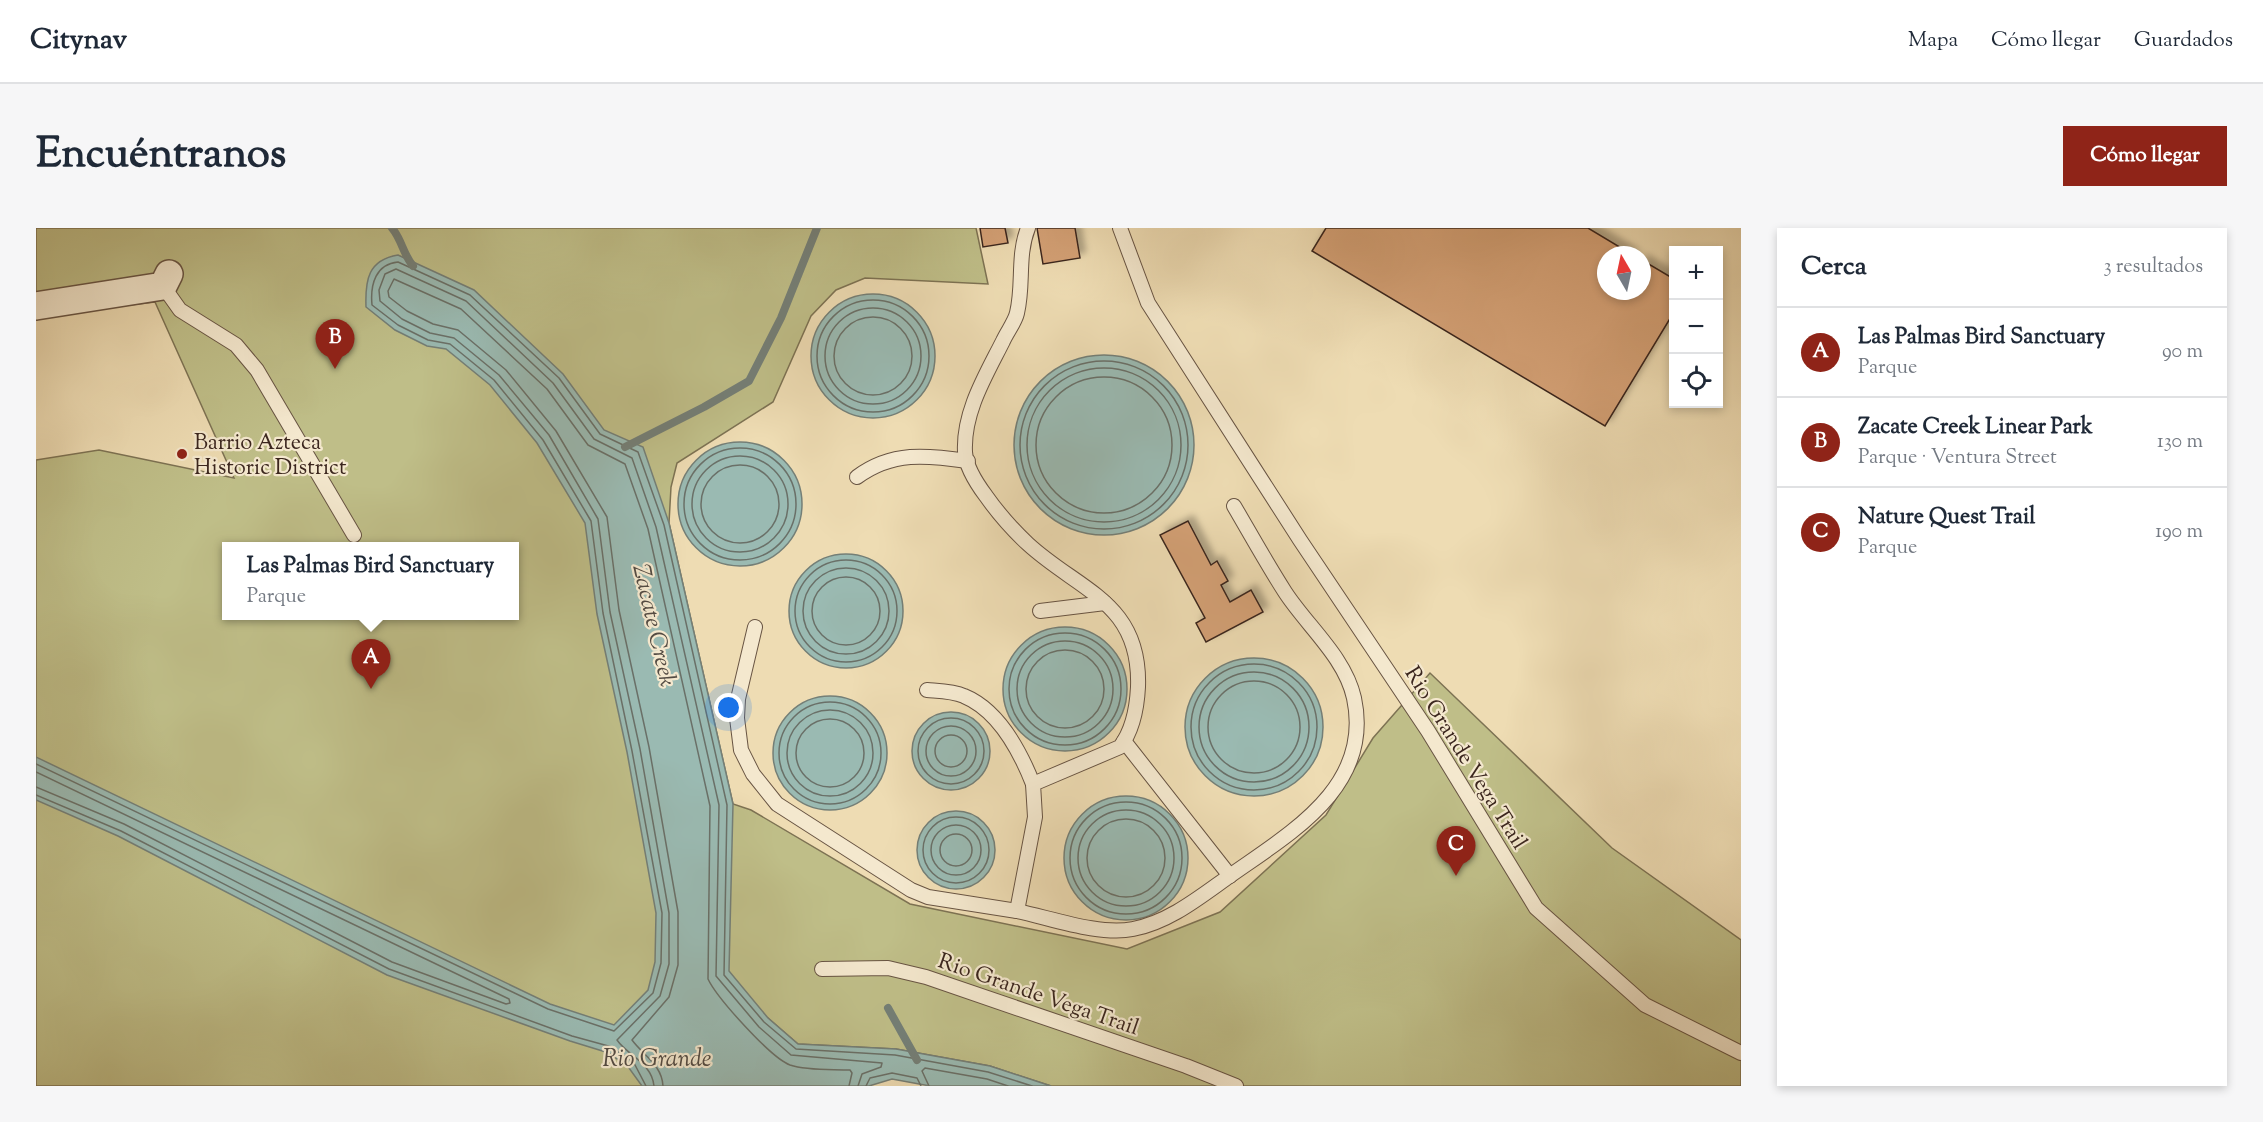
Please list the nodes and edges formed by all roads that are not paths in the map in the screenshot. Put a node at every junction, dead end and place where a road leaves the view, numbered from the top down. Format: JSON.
{"nodes":[{"id":1,"x":1028,"y":228,"type":"edge"},
{"id":2,"x":1120,"y":228,"type":"edge"},
{"id":3,"x":166,"y":280,"type":"joint"},
{"id":4,"x":36,"y":306,"type":"edge"},
{"id":5,"x":968,"y":461,"type":"junction"},
{"id":6,"x":857,"y":477,"type":"dead end"},
{"id":7,"x":1234,"y":506,"type":"dead end"},
{"id":8,"x":354,"y":535,"type":"dead end"},
{"id":9,"x":1105,"y":603,"type":"junction"},
{"id":10,"x":1040,"y":611,"type":"dead end"},
{"id":11,"x":755,"y":627,"type":"dead end"},
{"id":12,"x":927,"y":690,"type":"dead end"},
{"id":13,"x":1124,"y":741,"type":"junction"},
{"id":14,"x":1033,"y":784,"type":"junction"},
{"id":15,"x":1230,"y":876,"type":"junction"},
{"id":16,"x":1017,"y":911,"type":"junction"},
{"id":17,"x":822,"y":969,"type":"dead end"},
{"id":18,"x":1741,"y":1053,"type":"edge"},
{"id":19,"x":1236,"y":1086,"type":"edge"}],
"edges":[{"from":1,"to":5,"type":"lane"},
{"from":2,"to":18,"type":"lane","name":"Rio Grande Vega Trail"},
{"from":3,"to":4,"type":"street"},
{"from":3,"to":8,"type":"lane"},
{"from":5,"to":6,"type":"lane"},
{"from":5,"to":9,"type":"lane"},
{"from":7,"to":15,"type":"lane"},
{"from":9,"to":10,"type":"lane"},
{"from":9,"to":13,"type":"lane"},
{"from":11,"to":16,"type":"lane"},
{"from":12,"to":14,"type":"lane"},
{"from":13,"to":14,"type":"lane"},
{"from":13,"to":15,"type":"lane"},
{"from":14,"to":16,"type":"lane"},
{"from":15,"to":16,"type":"lane"},
{"from":17,"to":19,"type":"lane","name":"Rio Grande Vega Trail"}]}
